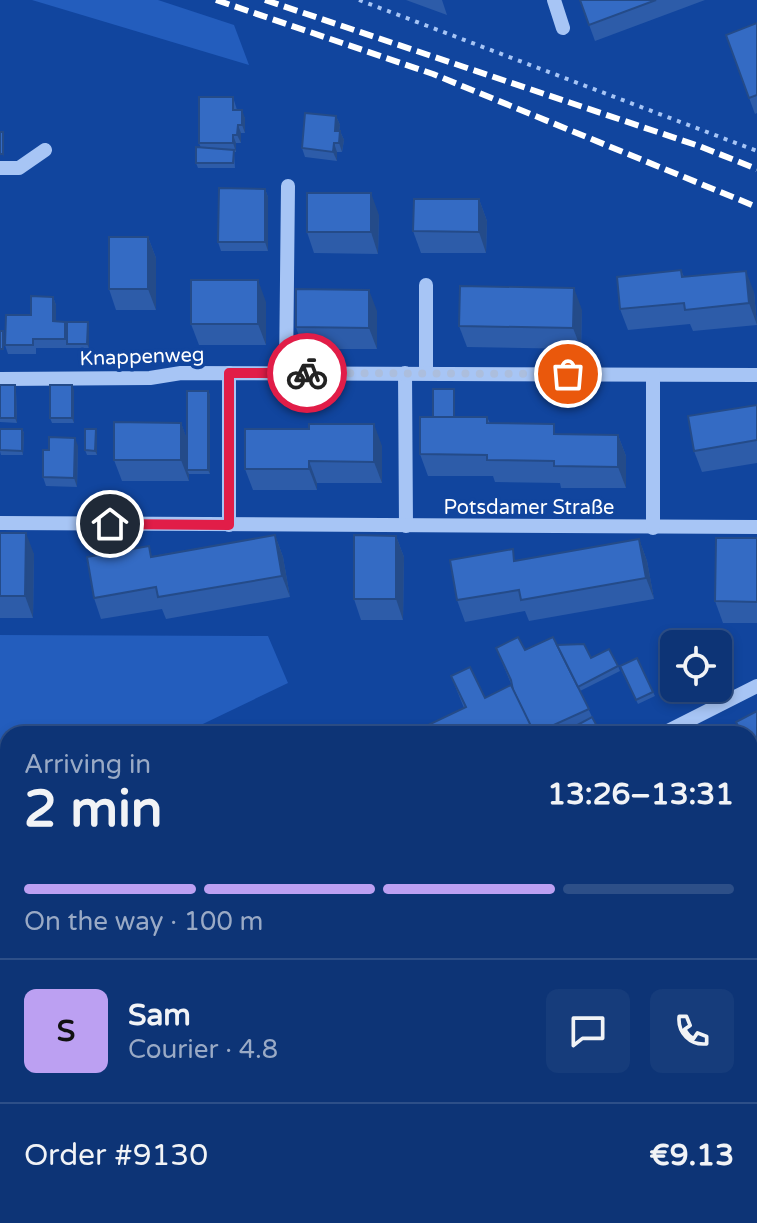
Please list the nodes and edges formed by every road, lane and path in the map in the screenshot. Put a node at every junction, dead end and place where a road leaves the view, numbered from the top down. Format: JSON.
{"nodes":[{"id":1,"x":359,"y":0,"type":"edge"},
{"id":2,"x":554,"y":0,"type":"edge"},
{"id":3,"x":563,"y":28,"type":"dead end"},
{"id":4,"x":45,"y":150,"type":"dead end"},
{"id":5,"x":757,"y":151,"type":"edge"},
{"id":6,"x":0,"y":168,"type":"edge"},
{"id":7,"x":288,"y":186,"type":"dead end"},
{"id":8,"x":426,"y":285,"type":"dead end"},
{"id":9,"x":229,"y":373,"type":"junction"},
{"id":10,"x":286,"y":373,"type":"junction"},
{"id":11,"x":405,"y":373,"type":"junction"},
{"id":12,"x":426,"y":373,"type":"junction"},
{"id":13,"x":653,"y":375,"type":"junction"},
{"id":14,"x":757,"y":375,"type":"edge"},
{"id":15,"x":0,"y":379,"type":"edge"},
{"id":16,"x":0,"y":523,"type":"edge"},
{"id":17,"x":229,"y":525,"type":"junction"},
{"id":18,"x":406,"y":526,"type":"junction"},
{"id":19,"x":757,"y":527,"type":"edge"},
{"id":20,"x":653,"y":528,"type":"junction"},
{"id":21,"x":757,"y":686,"type":"edge"},
{"id":22,"x":678,"y":726,"type":"edge"}],
"edges":[{"from":1,"to":5,"type":"path"},
{"from":2,"to":3,"type":"street"},
{"from":4,"to":6,"type":"street"},
{"from":7,"to":10,"type":"street"},
{"from":8,"to":12,"type":"street"},
{"from":9,"to":10,"type":"street","name":"Knappenweg"},
{"from":9,"to":15,"type":"street","name":"Knappenweg"},
{"from":9,"to":17,"type":"street"},
{"from":10,"to":11,"type":"street","name":"Knappenweg"},
{"from":11,"to":12,"type":"street","name":"Knappenweg"},
{"from":11,"to":18,"type":"street"},
{"from":12,"to":13,"type":"street","name":"Knappenweg"},
{"from":13,"to":14,"type":"street","name":"Knappenweg"},
{"from":13,"to":20,"type":"street"},
{"from":16,"to":17,"type":"street","name":"Potsdamer Straße"},
{"from":17,"to":18,"type":"street","name":"Potsdamer Straße"},
{"from":18,"to":20,"type":"street","name":"Potsdamer Straße"},
{"from":19,"to":20,"type":"street","name":"Potsdamer Straße"},
{"from":21,"to":22,"type":"street"}]}
